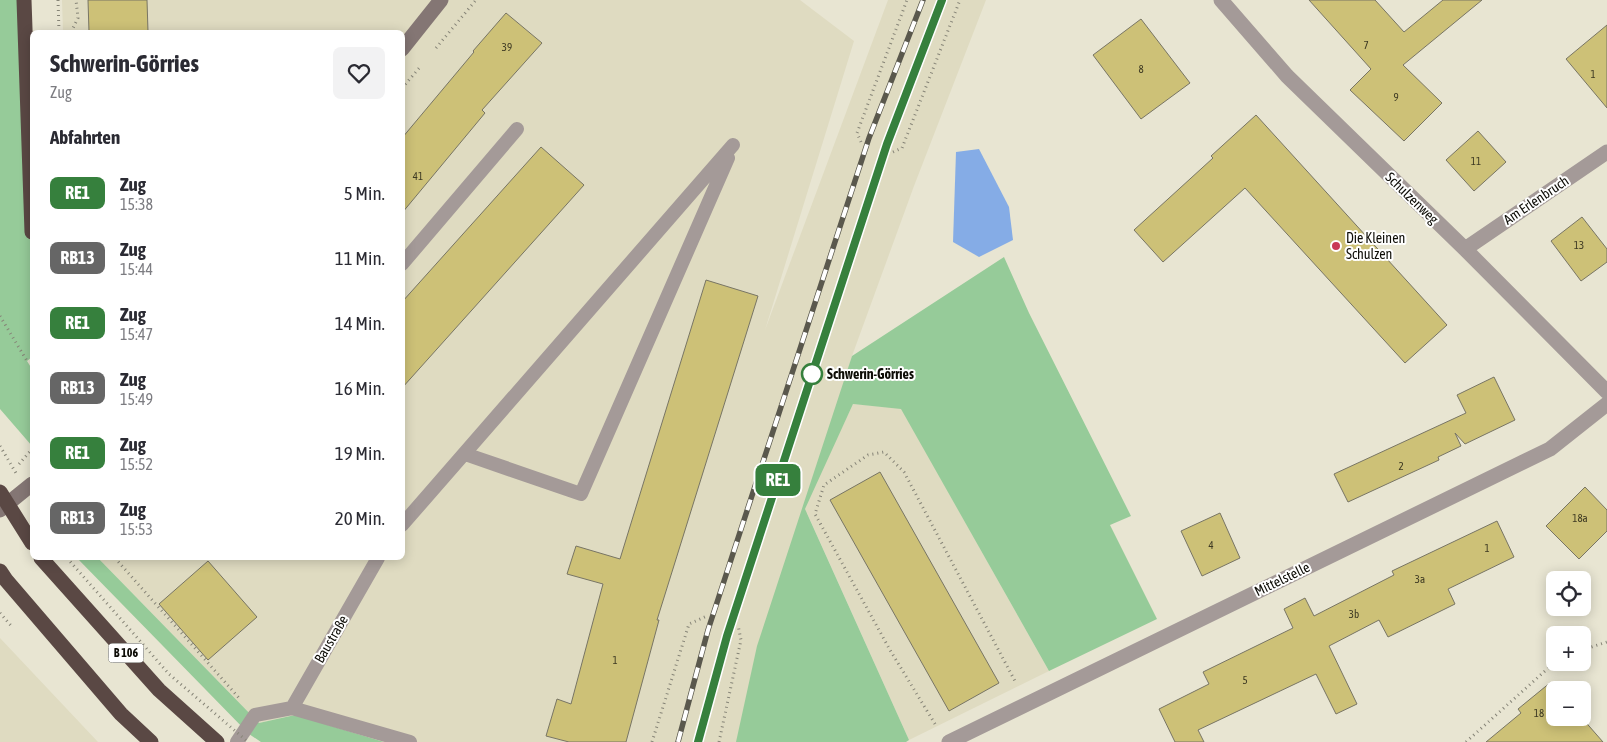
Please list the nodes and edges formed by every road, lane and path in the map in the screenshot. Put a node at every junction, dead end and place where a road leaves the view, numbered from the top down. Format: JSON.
{"nodes":[{"id":1,"x":24,"y":0,"type":"edge"},
{"id":2,"x":58,"y":0,"type":"edge"},
{"id":3,"x":76,"y":0,"type":"edge"},
{"id":4,"x":442,"y":0,"type":"edge"},
{"id":5,"x":476,"y":0,"type":"edge"},
{"id":6,"x":907,"y":0,"type":"edge"},
{"id":7,"x":960,"y":0,"type":"edge"},
{"id":8,"x":1221,"y":0,"type":"edge"},
{"id":9,"x":59,"y":30,"type":"edge"},
{"id":10,"x":72,"y":30,"type":"edge"},
{"id":11,"x":405,"y":45,"type":"edge"},
{"id":12,"x":433,"y":51,"type":"dead end"},
{"id":13,"x":427,"y":59,"type":"dead end"},
{"id":14,"x":405,"y":85,"type":"edge"},
{"id":15,"x":517,"y":129,"type":"dead end"},
{"id":16,"x":861,"y":142,"type":"dead end"},
{"id":17,"x":893,"y":152,"type":"dead end"},
{"id":18,"x":1607,"y":152,"type":"edge"},
{"id":19,"x":30,"y":174,"type":"edge"},
{"id":20,"x":1465,"y":249,"type":"junction"},
{"id":21,"x":405,"y":260,"type":"edge"},
{"id":22,"x":0,"y":316,"type":"edge"},
{"id":23,"x":26,"y":361,"type":"dead end"},
{"id":24,"x":1607,"y":392,"type":"edge"},
{"id":25,"x":1607,"y":404,"type":"edge"},
{"id":26,"x":465,"y":454,"type":"junction"},
{"id":27,"x":30,"y":486,"type":"edge"},
{"id":28,"x":0,"y":492,"type":"edge"},
{"id":29,"x":0,"y":510,"type":"edge"},
{"id":30,"x":405,"y":522,"type":"edge"},
{"id":31,"x":30,"y":540,"type":"edge"},
{"id":32,"x":44,"y":560,"type":"edge"},
{"id":33,"x":69,"y":560,"type":"edge"},
{"id":34,"x":117,"y":560,"type":"edge"},
{"id":35,"x":377,"y":560,"type":"edge"},
{"id":36,"x":0,"y":571,"type":"edge"},
{"id":37,"x":707,"y":616,"type":"dead end"},
{"id":38,"x":738,"y":625,"type":"dead end"},
{"id":39,"x":1607,"y":642,"type":"edge"},
{"id":40,"x":1591,"y":647,"type":"edge"},
{"id":41,"x":1546,"y":670,"type":"edge"},
{"id":42,"x":1027,"y":704,"type":"junction"},
{"id":43,"x":292,"y":708,"type":"junction"},
{"id":44,"x":255,"y":715,"type":"junction"},
{"id":45,"x":936,"y":725,"type":"dead end"},
{"id":46,"x":151,"y":742,"type":"edge"},
{"id":47,"x":217,"y":742,"type":"edge"},
{"id":48,"x":236,"y":742,"type":"edge"},
{"id":49,"x":248,"y":742,"type":"edge"},
{"id":50,"x":410,"y":742,"type":"edge"},
{"id":51,"x":652,"y":742,"type":"edge"},
{"id":52,"x":719,"y":742,"type":"edge"},
{"id":53,"x":949,"y":742,"type":"edge"},
{"id":54,"x":1466,"y":742,"type":"edge"}],
"edges":[{"from":1,"to":19,"type":"highway"},
{"from":2,"to":9,"type":"path"},
{"from":3,"to":10,"type":"path"},
{"from":4,"to":11,"type":"street"},
{"from":5,"to":12,"type":"path"},
{"from":6,"to":16,"type":"path"},
{"from":7,"to":17,"type":"path"},
{"from":8,"to":20,"type":"street","name":"Schulzenweg"},
{"from":13,"to":14,"type":"path"},
{"from":15,"to":21,"type":"lane"},
{"from":18,"to":20,"type":"street","name":"Am Erlenbruch"},
{"from":20,"to":24,"type":"street","name":"Schulzenweg"},
{"from":22,"to":23,"type":"path"},
{"from":25,"to":42,"type":"street","name":"Mittelstelle"},
{"from":26,"to":26,"type":"lane"},
{"from":26,"to":30,"type":"lane"},
{"from":27,"to":29,"type":"street"},
{"from":28,"to":31,"type":"highway","bridge":true},
{"from":32,"to":47,"type":"highway","number":"B 106"},
{"from":33,"to":49,"type":"path","bridge":true},
{"from":34,"to":44,"type":"path"},
{"from":35,"to":43,"type":"lane","name":"Baustraße"},
{"from":36,"to":46,"type":"highway"},
{"from":37,"to":51,"type":"path"},
{"from":38,"to":52,"type":"path"},
{"from":39,"to":40,"type":"path"},
{"from":41,"to":54,"type":"path"},
{"from":42,"to":45,"type":"path"},
{"from":42,"to":53,"type":"street","name":"Mittelstelle"},
{"from":43,"to":44,"type":"lane"},
{"from":43,"to":50,"type":"lane"},
{"from":44,"to":48,"type":"lane"}]}
